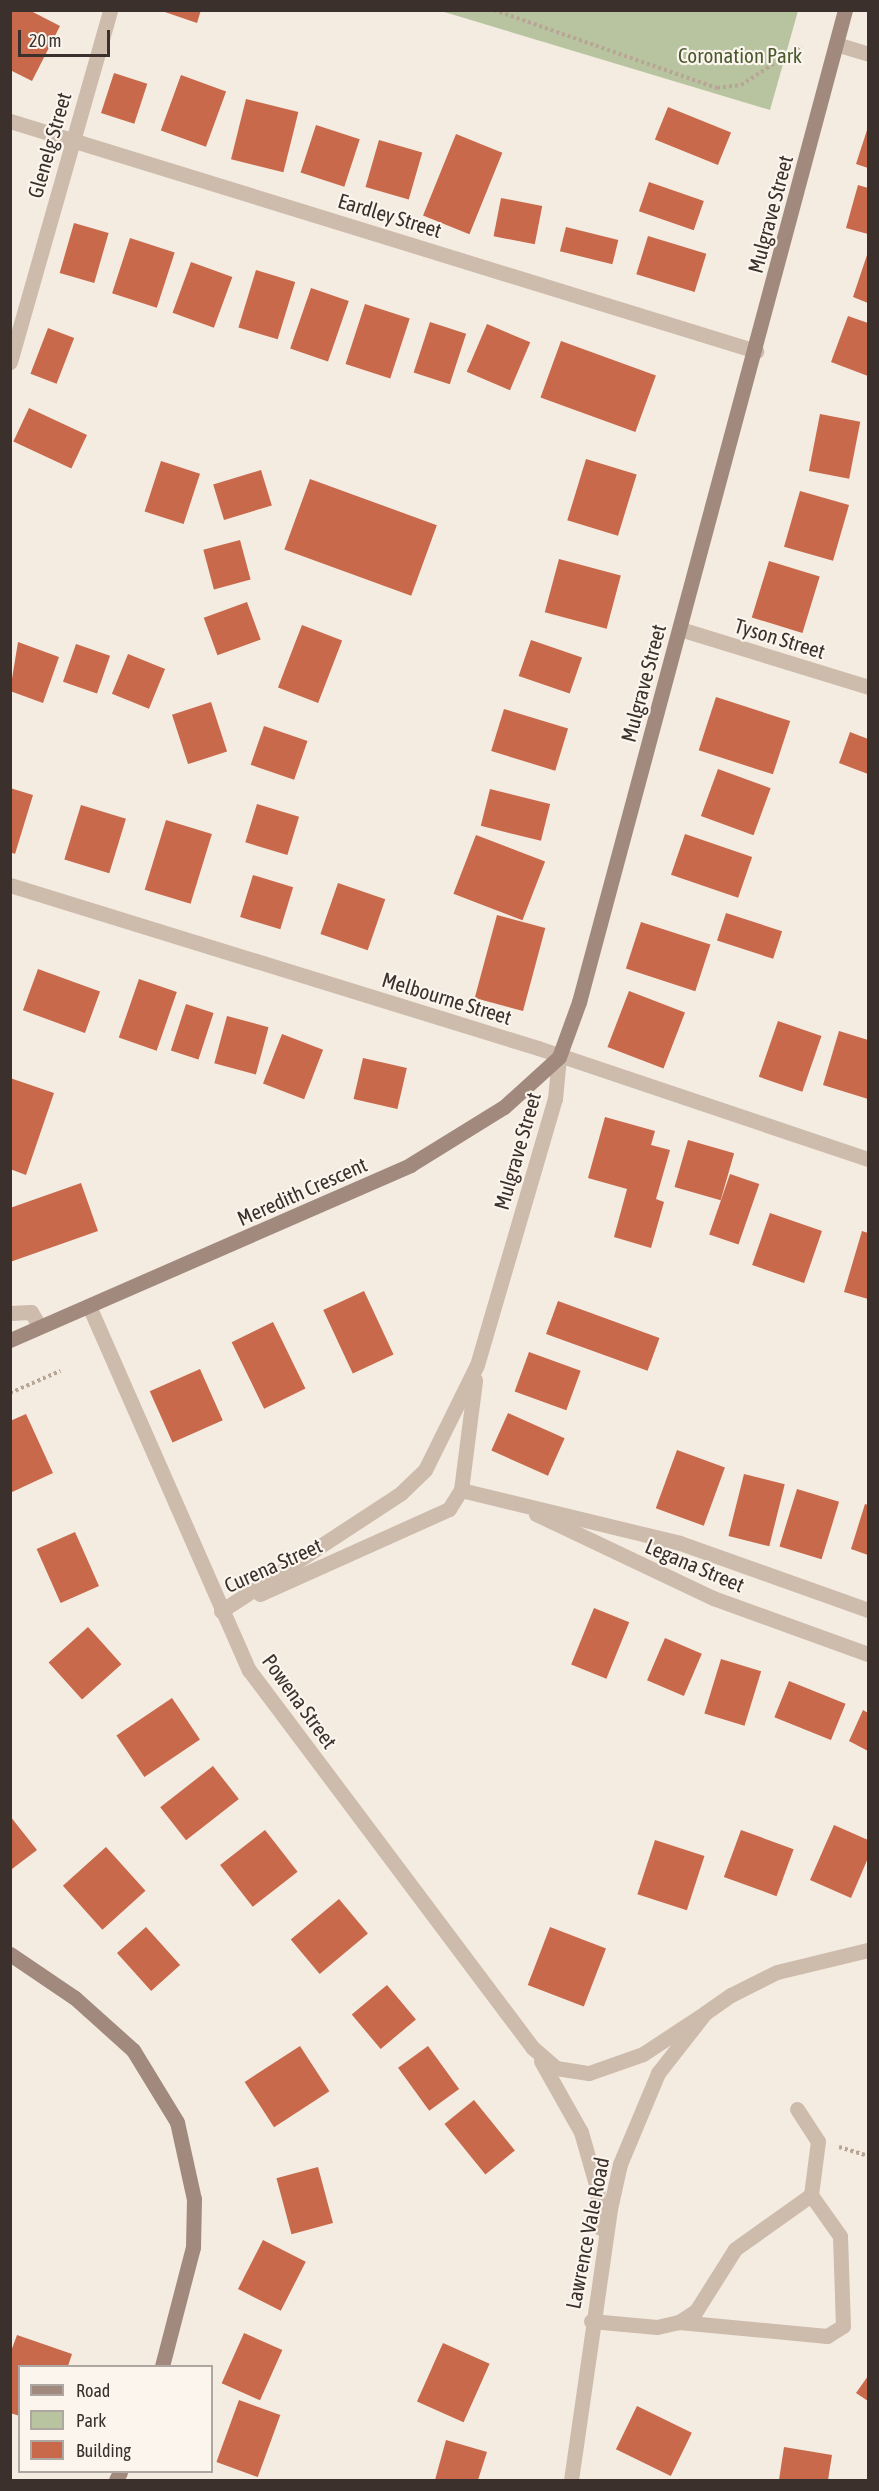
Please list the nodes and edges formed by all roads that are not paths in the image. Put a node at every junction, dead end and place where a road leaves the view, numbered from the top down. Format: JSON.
{"nodes":[{"id":1,"x":110,"y":10,"type":"edge"},
{"id":2,"x":845,"y":10,"type":"edge"},
{"id":3,"x":836,"y":44,"type":"junction"},
{"id":4,"x":868,"y":54,"type":"edge"},
{"id":5,"x":10,"y":121,"type":"edge"},
{"id":6,"x":71,"y":139,"type":"junction"},
{"id":7,"x":756,"y":351,"type":"junction"},
{"id":8,"x":10,"y":362,"type":"edge"},
{"id":9,"x":680,"y":629,"type":"junction"},
{"id":10,"x":868,"y":687,"type":"edge"},
{"id":11,"x":10,"y":885,"type":"edge"},
{"id":12,"x":559,"y":1057,"type":"junction"},
{"id":13,"x":868,"y":1159,"type":"edge"},
{"id":14,"x":89,"y":1306,"type":"junction"},
{"id":15,"x":10,"y":1313,"type":"edge"},
{"id":16,"x":40,"y":1327,"type":"junction"},
{"id":17,"x":10,"y":1340,"type":"edge"},
{"id":18,"x":477,"y":1365,"type":"junction"},
{"id":19,"x":425,"y":1470,"type":"joint"},
{"id":20,"x":461,"y":1490,"type":"junction"},
{"id":21,"x":511,"y":1502,"type":"junction"},
{"id":22,"x":868,"y":1610,"type":"edge"},
{"id":23,"x":221,"y":1611,"type":"junction"},
{"id":24,"x":868,"y":1654,"type":"edge"},
{"id":25,"x":868,"y":1950,"type":"edge"},
{"id":26,"x":10,"y":1954,"type":"edge"},
{"id":27,"x":705,"y":2013,"type":"junction"},
{"id":28,"x":533,"y":2048,"type":"junction"},
{"id":29,"x":797,"y":2109,"type":"dead end"},
{"id":30,"x":811,"y":2195,"type":"junction"},
{"id":31,"x":600,"y":2261,"type":"junction"},
{"id":32,"x":591,"y":2320,"type":"junction"},
{"id":33,"x":679,"y":2322,"type":"junction"},
{"id":34,"x":163,"y":2365,"type":"edge"},
{"id":35,"x":571,"y":2481,"type":"edge"}],
"edges":[{"from":1,"to":6,"type":"street","name":"Glenelg Street"},
{"from":2,"to":3,"type":"street","name":"Mulgrave Street"},
{"from":3,"to":4,"type":"street"},
{"from":3,"to":7,"type":"street","name":"Mulgrave Street"},
{"from":5,"to":6,"type":"street","name":"Eardley Street"},
{"from":6,"to":7,"type":"street","name":"Eardley Street"},
{"from":6,"to":8,"type":"street","name":"Glenelg Street"},
{"from":7,"to":9,"type":"street","name":"Mulgrave Street"},
{"from":9,"to":10,"type":"street","name":"Tyson Street"},
{"from":9,"to":12,"type":"street","name":"Mulgrave Street"},
{"from":11,"to":12,"type":"street","name":"Melbourne Street"},
{"from":12,"to":13,"type":"street","name":"Melbourne Street"},
{"from":12,"to":14,"type":"street","name":"Meredith Crescent"},
{"from":12,"to":18,"type":"street","name":"Mulgrave Street"},
{"from":14,"to":16,"type":"street","name":"Meredith Crescent"},
{"from":14,"to":23,"type":"street","name":"Powena Street"},
{"from":15,"to":16,"type":"street"},
{"from":16,"to":17,"type":"street","name":"Meredith Crescent"},
{"from":18,"to":19,"type":"street","name":"Mulgrave Street"},
{"from":18,"to":20,"type":"street","name":"Mulgrave Street"},
{"from":19,"to":23,"type":"street","name":"Curena Street"},
{"from":20,"to":21,"type":"street","name":"Legana Street"},
{"from":20,"to":23,"type":"street","name":"Curena Street"},
{"from":21,"to":22,"type":"street","name":"Legana Street"},
{"from":21,"to":24,"type":"street","name":"Legana Street"},
{"from":23,"to":28,"type":"street","name":"Powena Street"},
{"from":25,"to":27,"type":"street","name":"Lawrence Vale Road"},
{"from":26,"to":34,"type":"street"},
{"from":27,"to":28,"type":"street","name":"Powena Street"},
{"from":27,"to":31,"type":"street","name":"Lawrence Vale Road"},
{"from":28,"to":31,"type":"street","name":"Powena Street"},
{"from":29,"to":30,"type":"street"},
{"from":30,"to":33,"type":"street"},
{"from":30,"to":33,"type":"street"},
{"from":31,"to":32,"type":"street","name":"Lawrence Vale Road"},
{"from":32,"to":33,"type":"street"},
{"from":32,"to":35,"type":"street","name":"Lawrence Vale Road"}]}
